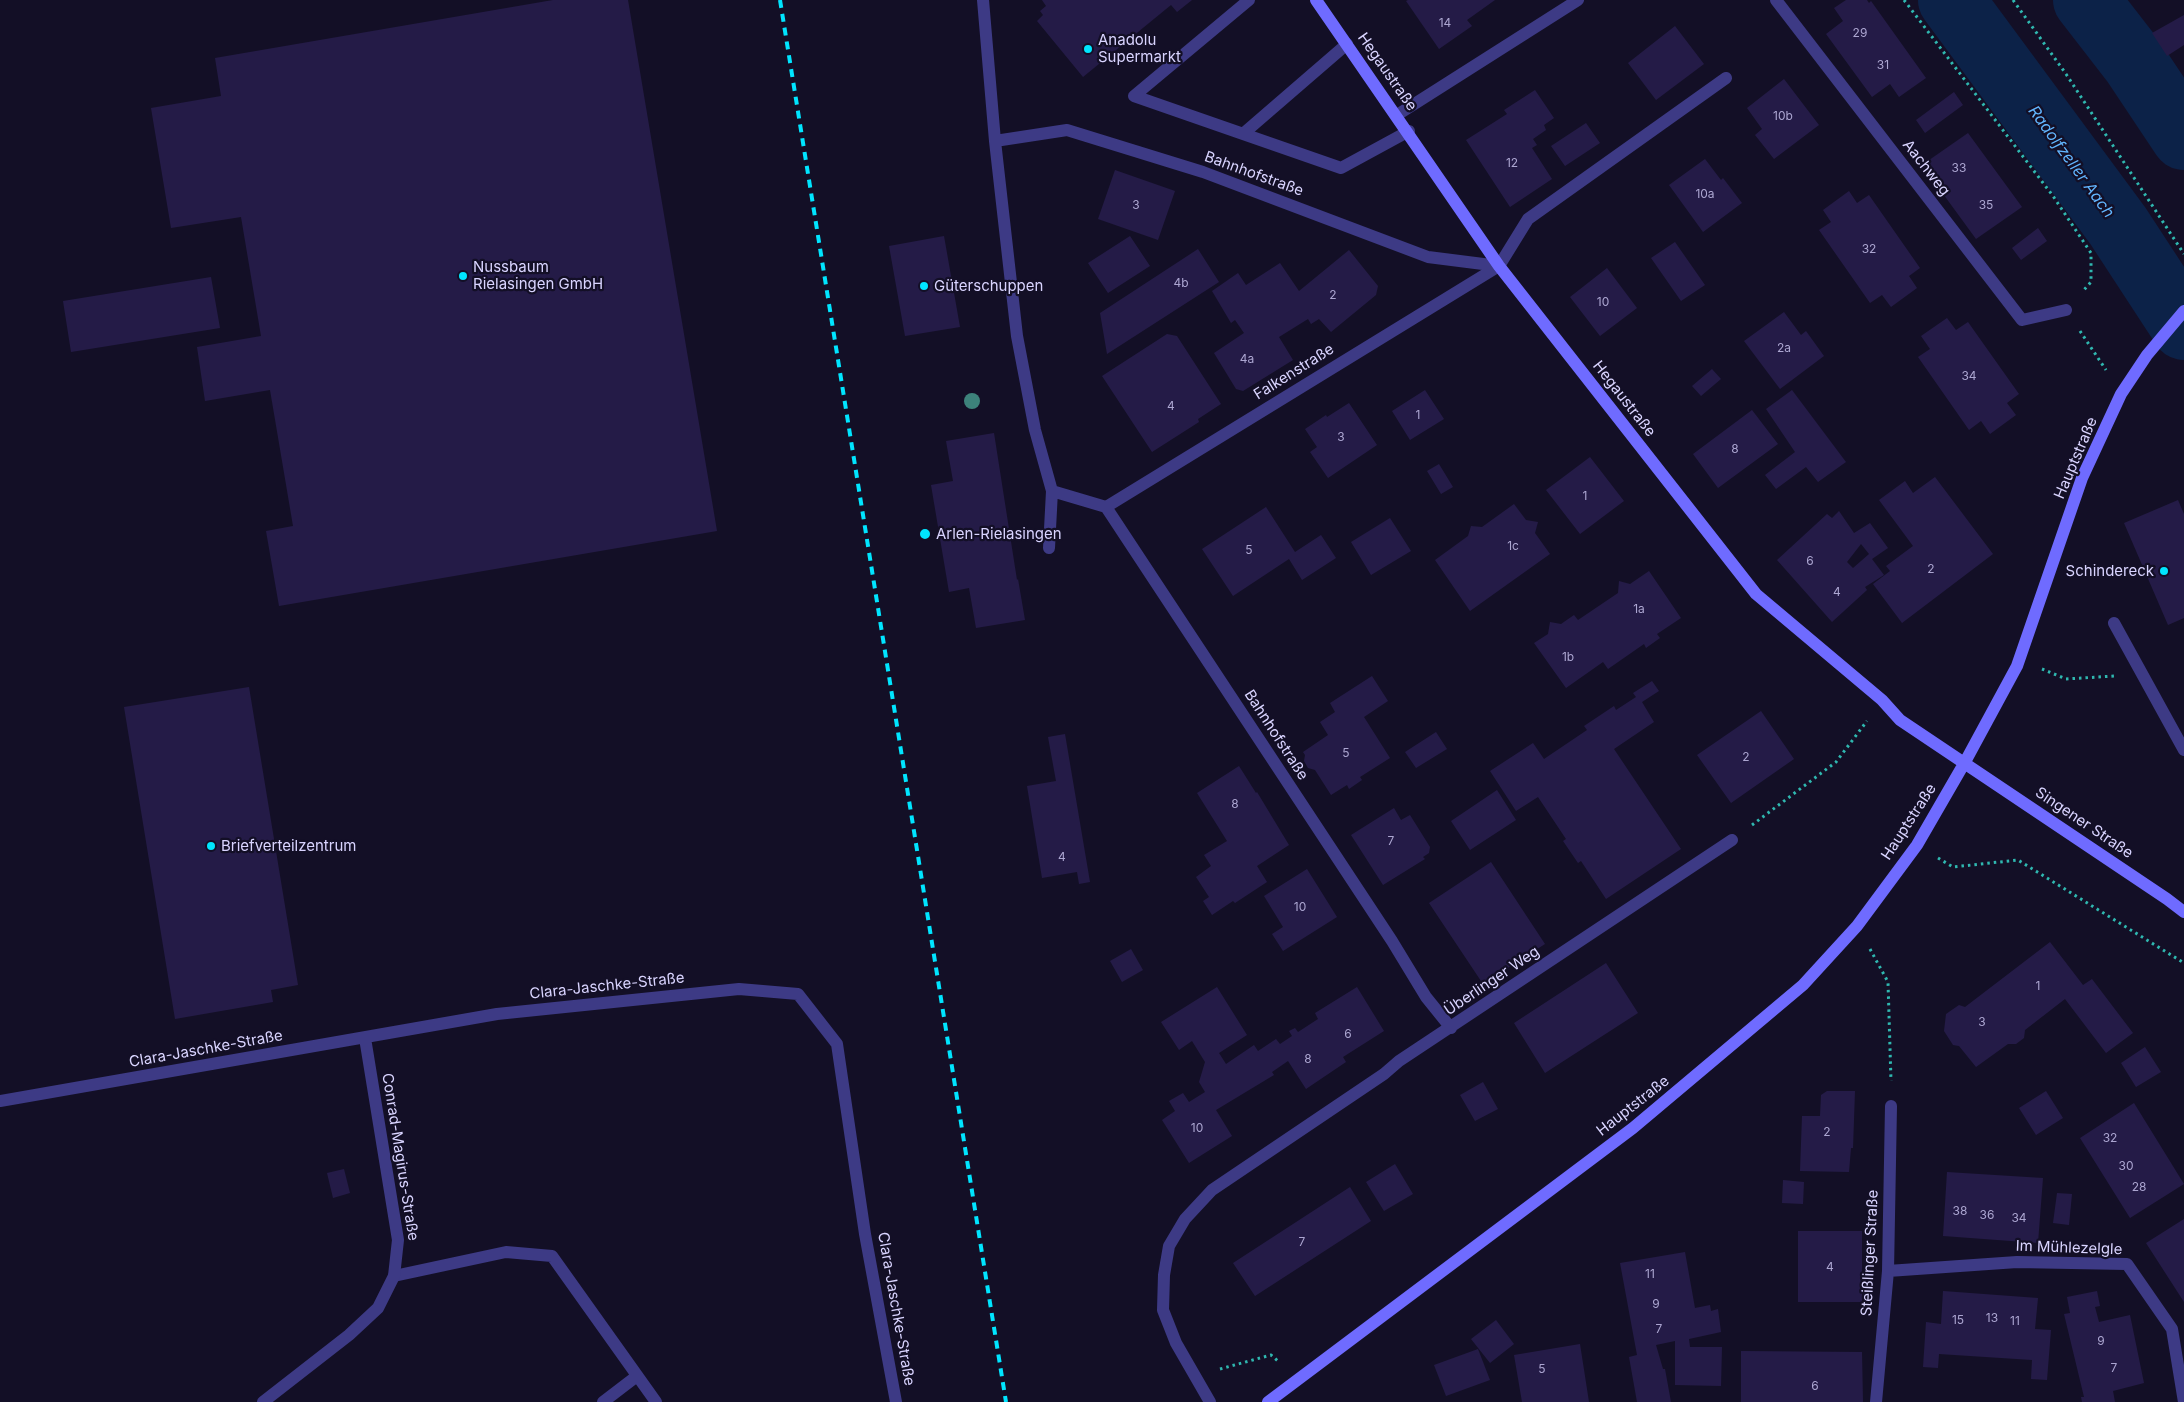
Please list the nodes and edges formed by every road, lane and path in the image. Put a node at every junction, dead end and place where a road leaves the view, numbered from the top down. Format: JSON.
{"nodes":[{"id":1,"x":983,"y":0,"type":"edge"},
{"id":2,"x":1249,"y":0,"type":"edge"},
{"id":3,"x":1316,"y":0,"type":"edge"},
{"id":4,"x":1578,"y":0,"type":"edge"},
{"id":5,"x":1776,"y":0,"type":"edge"},
{"id":6,"x":1904,"y":0,"type":"edge"},
{"id":7,"x":2013,"y":0,"type":"edge"},
{"id":8,"x":1348,"y":44,"type":"junction"},
{"id":9,"x":1726,"y":78,"type":"dead end"},
{"id":10,"x":1397,"y":115,"type":"junction"},
{"id":11,"x":1408,"y":131,"type":"junction"},
{"id":12,"x":1244,"y":133,"type":"junction"},
{"id":13,"x":995,"y":141,"type":"junction"},
{"id":14,"x":2184,"y":254,"type":"edge"},
{"id":15,"x":1499,"y":266,"type":"junction"},
{"id":16,"x":2066,"y":310,"type":"junction"},
{"id":17,"x":2184,"y":310,"type":"edge"},
{"id":18,"x":2121,"y":394,"type":"junction"},
{"id":19,"x":1052,"y":491,"type":"junction"},
{"id":20,"x":1106,"y":507,"type":"junction"},
{"id":21,"x":1050,"y":548,"type":"dead end"},
{"id":22,"x":2114,"y":623,"type":"dead end"},
{"id":23,"x":2021,"y":660,"type":"junction"},
{"id":24,"x":2142,"y":674,"type":"junction"},
{"id":25,"x":1882,"y":700,"type":"junction"},
{"id":26,"x":2184,"y":750,"type":"edge"},
{"id":27,"x":1965,"y":762,"type":"junction"},
{"id":28,"x":1732,"y":840,"type":"joint"},
{"id":29,"x":1917,"y":845,"type":"junction"},
{"id":30,"x":2184,"y":912,"type":"edge"},
{"id":31,"x":1857,"y":926,"type":"junction"},
{"id":32,"x":2184,"y":963,"type":"edge"},
{"id":33,"x":1451,"y":1028,"type":"junction"},
{"id":34,"x":365,"y":1038,"type":"junction"},
{"id":35,"x":0,"y":1101,"type":"edge"},
{"id":36,"x":1891,"y":1106,"type":"joint"},
{"id":37,"x":1888,"y":1271,"type":"junction"},
{"id":38,"x":394,"y":1276,"type":"junction"},
{"id":39,"x":1229,"y":1368,"type":"dead end"},
{"id":40,"x":637,"y":1376,"type":"junction"},
{"id":41,"x":1298,"y":1379,"type":"junction"},
{"id":42,"x":263,"y":1402,"type":"edge"},
{"id":43,"x":603,"y":1402,"type":"edge"},
{"id":44,"x":656,"y":1402,"type":"edge"},
{"id":45,"x":896,"y":1402,"type":"edge"},
{"id":46,"x":1210,"y":1402,"type":"edge"},
{"id":47,"x":1268,"y":1402,"type":"edge"},
{"id":48,"x":1876,"y":1402,"type":"edge"},
{"id":49,"x":2184,"y":1402,"type":"edge"}],
"edges":[{"from":1,"to":13,"type":"street"},
{"from":2,"to":12,"type":"street"},
{"from":3,"to":8,"type":"main road","name":"Hegaustraße"},
{"from":4,"to":10,"type":"street"},
{"from":5,"to":16,"type":"street","name":"Aachweg"},
{"from":6,"to":16,"type":"path"},
{"from":7,"to":14,"type":"path"},
{"from":8,"to":10,"type":"main road","name":"Hegaustraße"},
{"from":8,"to":12,"type":"street"},
{"from":9,"to":15,"type":"street"},
{"from":10,"to":11,"type":"main road","name":"Hegaustraße"},
{"from":11,"to":12,"type":"street"},
{"from":11,"to":15,"type":"main road","name":"Hegaustraße"},
{"from":13,"to":15,"type":"street","name":"Bahnhofstraße"},
{"from":13,"to":19,"type":"street"},
{"from":15,"to":20,"type":"street","name":"Falkenstraße"},
{"from":15,"to":25,"type":"main road","name":"Hegaustraße"},
{"from":16,"to":18,"type":"path"},
{"from":17,"to":18,"type":"main road","name":"Hauptstraße"},
{"from":18,"to":23,"type":"main road","name":"Hauptstraße"},
{"from":19,"to":20,"type":"street"},
{"from":19,"to":21,"type":"street"},
{"from":20,"to":33,"type":"street","name":"Bahnhofstraße"},
{"from":22,"to":24,"type":"street"},
{"from":23,"to":24,"type":"path"},
{"from":23,"to":27,"type":"main road","name":"Hauptstraße"},
{"from":24,"to":26,"type":"street"},
{"from":25,"to":27,"type":"main road","name":"Hegaustraße"},
{"from":25,"to":28,"type":"path"},
{"from":27,"to":29,"type":"main road","name":"Hauptstraße"},
{"from":27,"to":30,"type":"main road","name":"Singener Straße"},
{"from":28,"to":33,"type":"street","name":"Überlinger Weg"},
{"from":29,"to":31,"type":"main road","name":"Hauptstraße"},
{"from":29,"to":32,"type":"path"},
{"from":31,"to":36,"type":"path"},
{"from":31,"to":41,"type":"main road","name":"Hauptstraße"},
{"from":33,"to":46,"type":"street","name":"Überlinger Weg"},
{"from":34,"to":35,"type":"street","name":"Clara-Jaschke-Straße"},
{"from":34,"to":38,"type":"street","name":"Conrad-Magirus-Straße"},
{"from":34,"to":45,"type":"street","name":"Clara-Jaschke-Straße"},
{"from":36,"to":37,"type":"street","name":"Steißlinger Straße"},
{"from":37,"to":48,"type":"street","name":"Steißlinger Straße"},
{"from":37,"to":49,"type":"street","name":"Im Mühlezelgle"},
{"from":38,"to":40,"type":"street"},
{"from":38,"to":42,"type":"street","name":"Conrad-Magirus-Straße"},
{"from":39,"to":41,"type":"path"},
{"from":40,"to":43,"type":"street"},
{"from":40,"to":44,"type":"street"},
{"from":41,"to":47,"type":"main road","name":"Hauptstraße"}]}
